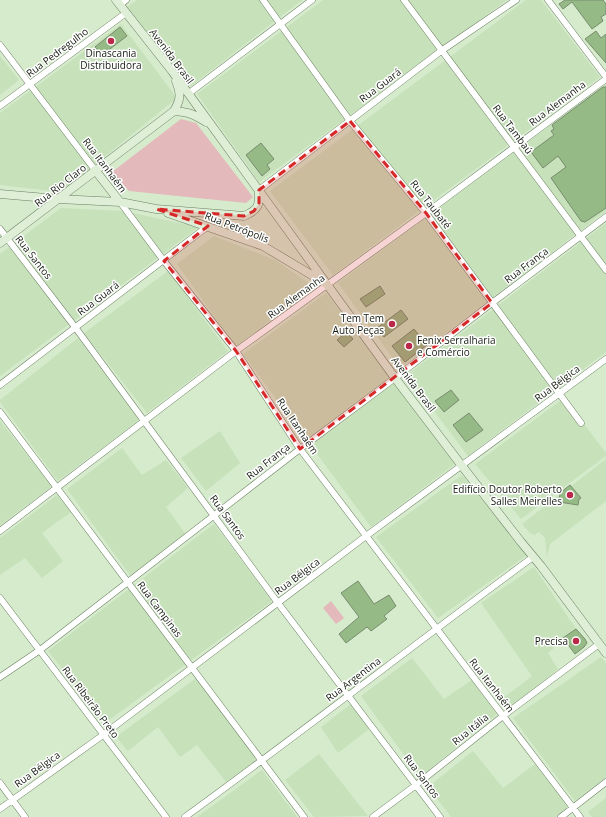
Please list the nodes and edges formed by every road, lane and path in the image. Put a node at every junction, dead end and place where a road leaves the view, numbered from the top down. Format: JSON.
{"nodes":[{"id":1,"x":263,"y":0,"type":"edge"},
{"id":2,"x":312,"y":0,"type":"edge"},
{"id":3,"x":404,"y":0,"type":"edge"},
{"id":4,"x":516,"y":0,"type":"edge"},
{"id":5,"x":548,"y":0,"type":"edge"},
{"id":6,"x":121,"y":2,"type":"edge"},
{"id":7,"x":126,"y":13,"type":"junction"},
{"id":8,"x":281,"y":24,"type":"junction"},
{"id":9,"x":0,"y":45,"type":"edge"},
{"id":10,"x":441,"y":51,"type":"junction"},
{"id":11,"x":172,"y":71,"type":"junction"},
{"id":12,"x":606,"y":78,"type":"edge"},
{"id":13,"x":30,"y":84,"type":"junction"},
{"id":14,"x":188,"y":94,"type":"junction"},
{"id":15,"x":0,"y":106,"type":"edge"},
{"id":16,"x":174,"y":111,"type":"junction"},
{"id":17,"x":350,"y":121,"type":"junction"},
{"id":18,"x":210,"y":125,"type":"junction"},
{"id":19,"x":514,"y":147,"type":"junction"},
{"id":20,"x":95,"y":170,"type":"junction"},
{"id":21,"x":258,"y":190,"type":"junction"},
{"id":22,"x":0,"y":194,"type":"edge"},
{"id":23,"x":58,"y":199,"type":"junction"},
{"id":24,"x":120,"y":202,"type":"junction"},
{"id":25,"x":156,"y":209,"type":"junction"},
{"id":26,"x":426,"y":213,"type":"junction"},
{"id":27,"x":606,"y":217,"type":"edge"},
{"id":28,"x":208,"y":226,"type":"junction"},
{"id":29,"x":0,"y":229,"type":"edge"},
{"id":30,"x":581,"y":237,"type":"junction"},
{"id":31,"x":7,"y":238,"type":"junction"},
{"id":32,"x":0,"y":243,"type":"edge"},
{"id":33,"x":164,"y":261,"type":"junction"},
{"id":34,"x":606,"y":270,"type":"edge"},
{"id":35,"x":328,"y":285,"type":"junction"},
{"id":36,"x":492,"y":303,"type":"junction"},
{"id":37,"x":75,"y":327,"type":"junction"},
{"id":38,"x":236,"y":351,"type":"junction"},
{"id":39,"x":606,"y":359,"type":"edge"},
{"id":40,"x":395,"y":378,"type":"junction"},
{"id":41,"x":0,"y":385,"type":"edge"},
{"id":42,"x":560,"y":394,"type":"junction"},
{"id":43,"x":0,"y":412,"type":"edge"},
{"id":44,"x":144,"y":421,"type":"junction"},
{"id":45,"x":581,"y":423,"type":"dead end"},
{"id":46,"x":300,"y":449,"type":"junction"},
{"id":47,"x":462,"y":466,"type":"junction"},
{"id":48,"x":57,"y":488,"type":"junction"},
{"id":49,"x":214,"y":515,"type":"junction"},
{"id":50,"x":0,"y":531,"type":"edge"},
{"id":51,"x":366,"y":536,"type":"junction"},
{"id":52,"x":533,"y":557,"type":"junction"},
{"id":53,"x":127,"y":582,"type":"junction"},
{"id":54,"x":0,"y":598,"type":"edge"},
{"id":55,"x":278,"y":602,"type":"junction"},
{"id":56,"x":436,"y":629,"type":"junction"},
{"id":57,"x":600,"y":644,"type":"junction"},
{"id":58,"x":40,"y":650,"type":"junction"},
{"id":59,"x":606,"y":652,"type":"edge"},
{"id":60,"x":192,"y":667,"type":"junction"},
{"id":61,"x":0,"y":677,"type":"edge"},
{"id":62,"x":348,"y":696,"type":"junction"},
{"id":63,"x":503,"y":716,"type":"junction"},
{"id":64,"x":103,"y":735,"type":"junction"},
{"id":65,"x":262,"y":761,"type":"junction"},
{"id":66,"x":606,"y":782,"type":"edge"},
{"id":67,"x":0,"y":783,"type":"edge"},
{"id":68,"x":416,"y":785,"type":"junction"},
{"id":69,"x":12,"y":800,"type":"junction"},
{"id":70,"x":573,"y":808,"type":"junction"},
{"id":71,"x":0,"y":809,"type":"edge"},
{"id":72,"x":24,"y":817,"type":"edge"},
{"id":73,"x":166,"y":817,"type":"edge"},
{"id":74,"x":185,"y":817,"type":"edge"},
{"id":75,"x":304,"y":817,"type":"edge"},
{"id":76,"x":373,"y":817,"type":"edge"},
{"id":77,"x":440,"y":817,"type":"edge"},
{"id":78,"x":561,"y":817,"type":"edge"},
{"id":79,"x":580,"y":817,"type":"edge"}],
"edges":[{"from":1,"to":8,"type":"street","name":"Rua Taubaté"},
{"from":2,"to":8,"type":"street"},
{"from":3,"to":10,"type":"street","name":"Rua Tambaú"},
{"from":4,"to":10,"type":"street","name":"Rua Guará"},
{"from":5,"to":12,"type":"street"},
{"from":6,"to":7,"type":"main road","name":"Avenida Brasil"},
{"from":7,"to":11,"type":"main road","name":"Avenida Brasil"},
{"from":7,"to":13,"type":"street","name":"Rua Pedregulho"},
{"from":8,"to":14,"type":"street"},
{"from":8,"to":17,"type":"street","name":"Rua Taubaté"},
{"from":9,"to":13,"type":"street","name":"Rua Itanhaém"},
{"from":10,"to":17,"type":"street","name":"Rua Guará"},
{"from":10,"to":19,"type":"street","name":"Rua Tambaú"},
{"from":11,"to":14,"type":"main road","name":"Avenida Brasil"},
{"from":11,"to":16,"type":"main road"},
{"from":12,"to":19,"type":"street","name":"Rua Alemanha"},
{"from":13,"to":15,"type":"street","name":"Rua Pedregulho"},
{"from":13,"to":20,"type":"street","name":"Rua Itanhaém"},
{"from":14,"to":18,"type":"main road","name":"Avenida Brasil"},
{"from":16,"to":18,"type":"main road","name":"Avenida Brasil"},
{"from":16,"to":20,"type":"main road","name":"Rua Rio Claro"},
{"from":17,"to":21,"type":"street","name":"Rua Guará"},
{"from":17,"to":26,"type":"street","name":"Rua Taubaté"},
{"from":18,"to":21,"type":"main road","name":"Avenida Brasil"},
{"from":19,"to":26,"type":"street","name":"Rua Alemanha"},
{"from":19,"to":30,"type":"street","name":"Rua Tambaú"},
{"from":20,"to":23,"type":"main road","name":"Rua Rio Claro"},
{"from":20,"to":24,"type":"main road","name":"Rua Itanhaém"},
{"from":21,"to":25,"type":"main road","name":"Rua Petrópolis"},
{"from":21,"to":35,"type":"main road","name":"Avenida Brasil"},
{"from":22,"to":23,"type":"main road","name":"Rua Petrópolis"},
{"from":23,"to":24,"type":"main road","name":"Rua Petrópolis"},
{"from":23,"to":31,"type":"main road","name":"Rua Rio Claro"},
{"from":24,"to":25,"type":"main road","name":"Rua Petrópolis"},
{"from":24,"to":33,"type":"street","name":"Rua Itanhaém"},
{"from":25,"to":28,"type":"main road","name":"Rua Petrópolis"},
{"from":26,"to":35,"type":"street","name":"Rua Alemanha"},
{"from":26,"to":36,"type":"street","name":"Rua Taubaté"},
{"from":27,"to":30,"type":"street","name":"Rua França"},
{"from":28,"to":33,"type":"street","name":"Rua Guará"},
{"from":28,"to":35,"type":"main road","name":"Rua Petrópolis"},
{"from":29,"to":31,"type":"street","name":"Rua Santos"},
{"from":30,"to":34,"type":"street","name":"Rua Tambaú"},
{"from":30,"to":36,"type":"street","name":"Rua França"},
{"from":31,"to":32,"type":"main road","name":"Rua Rio Claro"},
{"from":31,"to":37,"type":"street","name":"Rua Santos"},
{"from":33,"to":37,"type":"street","name":"Rua Guará"},
{"from":33,"to":38,"type":"street","name":"Rua Itanhaém"},
{"from":35,"to":38,"type":"street","name":"Rua Alemanha"},
{"from":35,"to":40,"type":"main road","name":"Avenida Brasil"},
{"from":36,"to":40,"type":"street","name":"Rua França"},
{"from":36,"to":42,"type":"street","name":"Rua Taubaté"},
{"from":37,"to":41,"type":"street","name":"Rua Guará"},
{"from":37,"to":44,"type":"street","name":"Rua Santos"},
{"from":38,"to":44,"type":"street","name":"Rua Alemanha"},
{"from":38,"to":46,"type":"street","name":"Rua Itanhaém"},
{"from":39,"to":42,"type":"street","name":"Rua Bélgica"},
{"from":40,"to":46,"type":"street","name":"Rua França"},
{"from":40,"to":47,"type":"main road","name":"Avenida Brasil"},
{"from":42,"to":45,"type":"street","name":"Rua Taubaté"},
{"from":42,"to":47,"type":"street","name":"Rua Bélgica"},
{"from":43,"to":48,"type":"street","name":"Rua Campinas"},
{"from":44,"to":48,"type":"street","name":"Rua Alemanha"},
{"from":44,"to":49,"type":"street","name":"Rua Santos"},
{"from":46,"to":49,"type":"street","name":"Rua França"},
{"from":46,"to":51,"type":"street","name":"Rua Itanhaém"},
{"from":47,"to":51,"type":"street","name":"Rua Bélgica"},
{"from":47,"to":52,"type":"main road","name":"Avenida Brasil"},
{"from":48,"to":50,"type":"street","name":"Rua Alemanha"},
{"from":48,"to":53,"type":"street","name":"Rua Campinas"},
{"from":49,"to":53,"type":"street","name":"Rua França"},
{"from":49,"to":55,"type":"street","name":"Rua Santos"},
{"from":51,"to":55,"type":"street","name":"Rua Bélgica"},
{"from":51,"to":56,"type":"street","name":"Rua Itanhaém"},
{"from":52,"to":56,"type":"street","name":"Rua Argentina"},
{"from":52,"to":57,"type":"main road","name":"Avenida Brasil"},
{"from":53,"to":58,"type":"street","name":"Rua França"},
{"from":53,"to":60,"type":"street","name":"Rua Campinas"},
{"from":54,"to":58,"type":"street","name":"Rua Ribeirão Preto"},
{"from":55,"to":60,"type":"street","name":"Rua Bélgica"},
{"from":55,"to":62,"type":"street","name":"Rua Santos"},
{"from":56,"to":62,"type":"street","name":"Rua Argentina"},
{"from":56,"to":63,"type":"street","name":"Rua Itanhaém"},
{"from":57,"to":59,"type":"main road","name":"Avenida Brasil"},
{"from":57,"to":63,"type":"street","name":"Rua Itália"},
{"from":58,"to":61,"type":"street","name":"Rua França"},
{"from":58,"to":64,"type":"street","name":"Rua Ribeirão Preto"},
{"from":60,"to":64,"type":"street","name":"Rua Bélgica"},
{"from":60,"to":65,"type":"street","name":"Rua Campinas"},
{"from":62,"to":65,"type":"street","name":"Rua Argentina"},
{"from":62,"to":68,"type":"street","name":"Rua Santos"},
{"from":63,"to":68,"type":"street","name":"Rua Itália"},
{"from":63,"to":70,"type":"street","name":"Rua Itanhaém"},
{"from":64,"to":69,"type":"street","name":"Rua Bélgica"},
{"from":64,"to":73,"type":"street","name":"Rua Ribeirão Preto"},
{"from":65,"to":74,"type":"street","name":"Rua Argentina"},
{"from":65,"to":75,"type":"street","name":"Rua Campinas"},
{"from":66,"to":70,"type":"street"},
{"from":67,"to":69,"type":"street"},
{"from":68,"to":76,"type":"street","name":"Rua Itália"},
{"from":68,"to":77,"type":"street","name":"Rua Santos"},
{"from":69,"to":71,"type":"street","name":"Rua Bélgica"},
{"from":69,"to":72,"type":"street"},
{"from":70,"to":78,"type":"street"},
{"from":70,"to":79,"type":"street","name":"Rua Itanhaém"}]}
